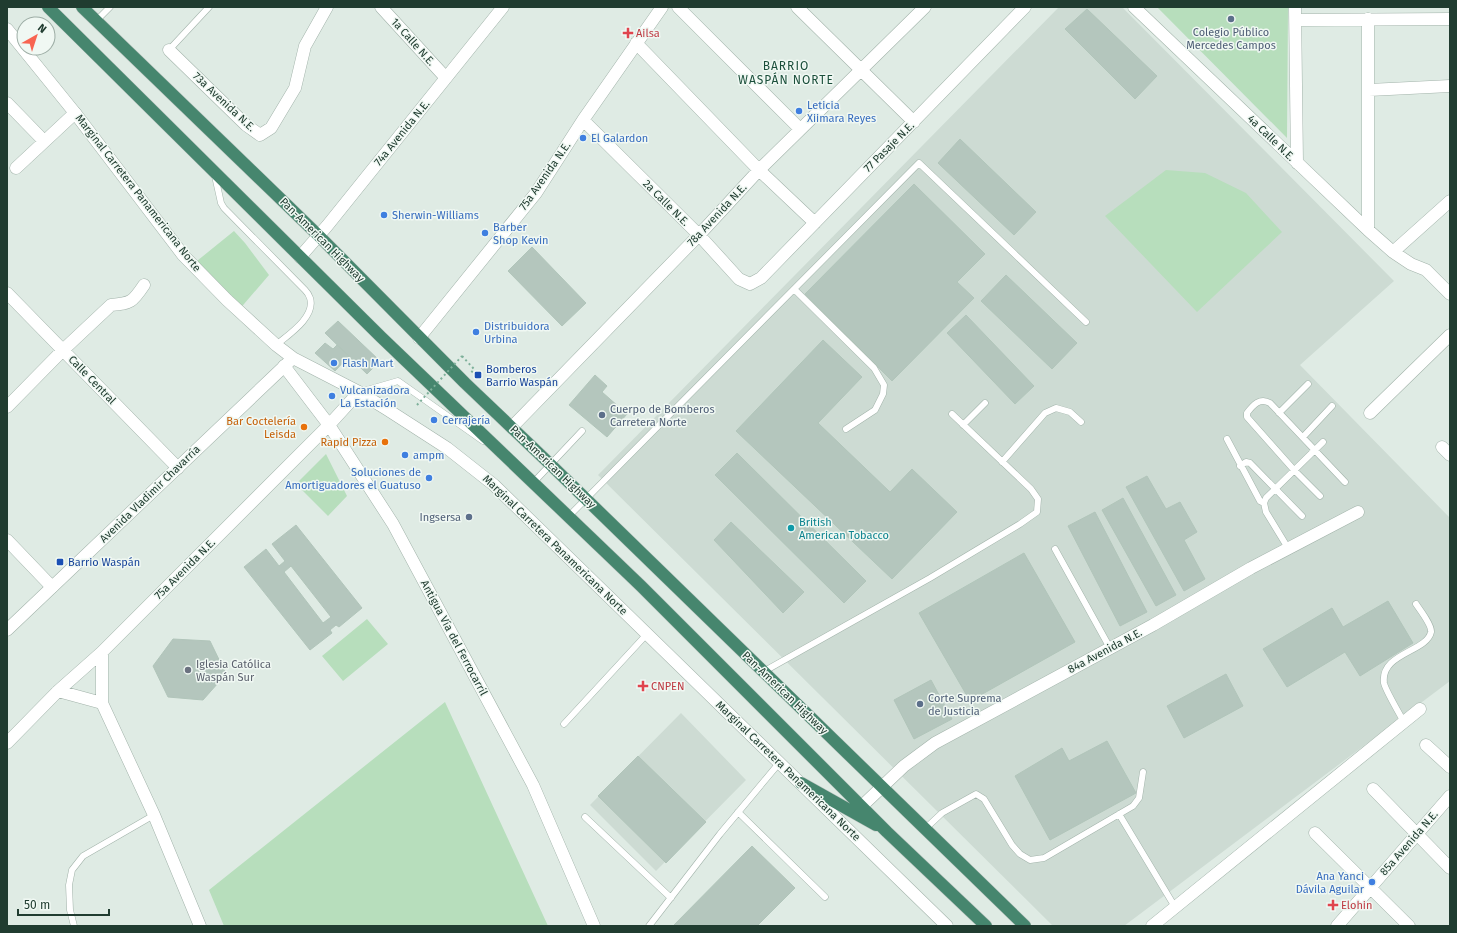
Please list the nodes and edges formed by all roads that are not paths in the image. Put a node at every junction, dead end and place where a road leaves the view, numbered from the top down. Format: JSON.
{"nodes":[{"id":1,"x":48,"y":7,"type":"edge"},
{"id":2,"x":82,"y":7,"type":"edge"},
{"id":3,"x":110,"y":7,"type":"edge"},
{"id":4,"x":209,"y":7,"type":"edge"},
{"id":5,"x":327,"y":7,"type":"edge"},
{"id":6,"x":381,"y":7,"type":"edge"},
{"id":7,"x":503,"y":7,"type":"edge"},
{"id":8,"x":662,"y":7,"type":"edge"},
{"id":9,"x":678,"y":7,"type":"edge"},
{"id":10,"x":796,"y":7,"type":"edge"},
{"id":11,"x":1025,"y":7,"type":"edge"},
{"id":12,"x":1134,"y":7,"type":"edge"},
{"id":13,"x":1295,"y":7,"type":"edge"},
{"id":14,"x":922,"y":8,"type":"edge"},
{"id":15,"x":1368,"y":19,"type":"junction"},
{"id":16,"x":1450,"y":19,"type":"edge"},
{"id":17,"x":1296,"y":20,"type":"junction"},
{"id":18,"x":96,"y":21,"type":"junction"},
{"id":19,"x":7,"y":29,"type":"edge"},
{"id":20,"x":636,"y":43,"type":"junction"},
{"id":21,"x":169,"y":50,"type":"joint"},
{"id":22,"x":860,"y":70,"type":"junction"},
{"id":23,"x":446,"y":78,"type":"junction"},
{"id":24,"x":1450,"y":86,"type":"edge"},
{"id":25,"x":1369,"y":90,"type":"junction"},
{"id":26,"x":7,"y":103,"type":"edge"},
{"id":27,"x":75,"y":113,"type":"junction"},
{"id":28,"x":583,"y":120,"type":"junction"},
{"id":29,"x":914,"y":122,"type":"junction"},
{"id":30,"x":800,"y":129,"type":"junction"},
{"id":31,"x":44,"y":141,"type":"junction"},
{"id":32,"x":1297,"y":163,"type":"junction"},
{"id":33,"x":16,"y":168,"type":"dead end"},
{"id":34,"x":759,"y":170,"type":"junction"},
{"id":35,"x":214,"y":173,"type":"junction"},
{"id":36,"x":1450,"y":201,"type":"edge"},
{"id":37,"x":815,"y":223,"type":"junction"},
{"id":38,"x":1368,"y":230,"type":"junction"},
{"id":39,"x":699,"y":235,"type":"junction"},
{"id":40,"x":319,"y":236,"type":"junction"},
{"id":41,"x":1393,"y":252,"type":"junction"},
{"id":42,"x":300,"y":257,"type":"junction"},
{"id":43,"x":750,"y":284,"type":"joint"},
{"id":44,"x":144,"y":285,"type":"dead end"},
{"id":45,"x":794,"y":289,"type":"junction"},
{"id":46,"x":7,"y":293,"type":"edge"},
{"id":47,"x":1450,"y":294,"type":"edge"},
{"id":48,"x":1086,"y":322,"type":"dead end"},
{"id":49,"x":1450,"y":335,"type":"edge"},
{"id":50,"x":419,"y":338,"type":"junction"},
{"id":51,"x":276,"y":345,"type":"junction"},
{"id":52,"x":63,"y":350,"type":"junction"},
{"id":53,"x":293,"y":358,"type":"junction"},
{"id":54,"x":284,"y":366,"type":"junction"},
{"id":55,"x":1308,"y":384,"type":"dead end"},
{"id":56,"x":359,"y":392,"type":"junction"},
{"id":57,"x":984,"y":403,"type":"dead end"},
{"id":58,"x":1332,"y":406,"type":"dead end"},
{"id":59,"x":7,"y":407,"type":"edge"},
{"id":60,"x":1279,"y":413,"type":"junction"},
{"id":61,"x":1370,"y":413,"type":"dead end"},
{"id":62,"x":952,"y":414,"type":"dead end"},
{"id":63,"x":1081,"y":422,"type":"dead end"},
{"id":64,"x":329,"y":425,"type":"junction"},
{"id":65,"x":963,"y":425,"type":"junction"},
{"id":66,"x":512,"y":427,"type":"junction"},
{"id":67,"x":846,"y":429,"type":"dead end"},
{"id":68,"x":582,"y":431,"type":"dead end"},
{"id":69,"x":1303,"y":437,"type":"junction"},
{"id":70,"x":1227,"y":439,"type":"dead end"},
{"id":71,"x":1323,"y":442,"type":"dead end"},
{"id":72,"x":1315,"y":449,"type":"junction"},
{"id":73,"x":508,"y":459,"type":"junction"},
{"id":74,"x":1002,"y":462,"type":"junction"},
{"id":75,"x":551,"y":465,"type":"junction"},
{"id":76,"x":1240,"y":466,"type":"junction"},
{"id":77,"x":178,"y":468,"type":"junction"},
{"id":78,"x":1294,"y":470,"type":"junction"},
{"id":79,"x":1346,"y":482,"type":"dead end"},
{"id":80,"x":533,"y":483,"type":"junction"},
{"id":81,"x":1274,"y":489,"type":"junction"},
{"id":82,"x":1320,"y":496,"type":"dead end"},
{"id":83,"x":586,"y":499,"type":"junction"},
{"id":84,"x":1264,"y":503,"type":"junction"},
{"id":85,"x":1358,"y":512,"type":"dead end"},
{"id":86,"x":1302,"y":516,"type":"dead end"},
{"id":87,"x":568,"y":518,"type":"junction"},
{"id":88,"x":7,"y":540,"type":"edge"},
{"id":89,"x":1054,"y":548,"type":"dead end"},
{"id":90,"x":1288,"y":548,"type":"junction"},
{"id":91,"x":52,"y":588,"type":"junction"},
{"id":92,"x":1416,"y":604,"type":"dead end"},
{"id":93,"x":7,"y":630,"type":"edge"},
{"id":94,"x":647,"y":634,"type":"junction"},
{"id":95,"x":1110,"y":648,"type":"junction"},
{"id":96,"x":102,"y":652,"type":"junction"},
{"id":97,"x":764,"y":672,"type":"junction"},
{"id":98,"x":58,"y":691,"type":"junction"},
{"id":99,"x":102,"y":703,"type":"junction"},
{"id":100,"x":1420,"y":709,"type":"dead end"},
{"id":101,"x":1404,"y":722,"type":"junction"},
{"id":102,"x":564,"y":724,"type":"dead end"},
{"id":103,"x":7,"y":742,"type":"edge"},
{"id":104,"x":1426,"y":745,"type":"dead end"},
{"id":105,"x":780,"y":762,"type":"junction"},
{"id":106,"x":1450,"y":767,"type":"edge"},
{"id":107,"x":1143,"y":772,"type":"dead end"},
{"id":108,"x":801,"y":783,"type":"junction"},
{"id":109,"x":882,"y":786,"type":"junction"},
{"id":110,"x":1373,"y":789,"type":"dead end"},
{"id":111,"x":1450,"y":796,"type":"edge"},
{"id":112,"x":862,"y":806,"type":"junction"},
{"id":113,"x":738,"y":812,"type":"junction"},
{"id":114,"x":1119,"y":814,"type":"junction"},
{"id":115,"x":154,"y":815,"type":"junction"},
{"id":116,"x":586,"y":817,"type":"dead end"},
{"id":117,"x":926,"y":828,"type":"junction"},
{"id":118,"x":887,"y":832,"type":"junction"},
{"id":119,"x":1315,"y":833,"type":"dead end"},
{"id":120,"x":1416,"y":835,"type":"junction"},
{"id":121,"x":1450,"y":868,"type":"edge"},
{"id":122,"x":1370,"y":888,"type":"junction"},
{"id":123,"x":825,"y":897,"type":"dead end"},
{"id":124,"x":671,"y":898,"type":"junction"},
{"id":125,"x":1175,"y":907,"type":"junction"},
{"id":126,"x":74,"y":926,"type":"edge"},
{"id":127,"x":200,"y":926,"type":"edge"},
{"id":128,"x":594,"y":926,"type":"edge"},
{"id":129,"x":650,"y":926,"type":"edge"},
{"id":130,"x":946,"y":926,"type":"edge"},
{"id":131,"x":986,"y":926,"type":"edge"},
{"id":132,"x":1025,"y":926,"type":"edge"},
{"id":133,"x":1152,"y":926,"type":"edge"},
{"id":134,"x":1337,"y":926,"type":"edge"},
{"id":135,"x":1409,"y":926,"type":"edge"}],
"edges":[{"from":1,"to":35,"type":"highway"},
{"from":2,"to":18,"type":"highway","name":"Pan-American Highway"},
{"from":3,"to":18,"type":"lane"},
{"from":4,"to":21,"type":"lane"},
{"from":5,"to":21,"type":"street","name":"73a Avenida N.E."},
{"from":6,"to":23,"type":"street","name":"1a Calle N.E."},
{"from":7,"to":23,"type":"street","name":"74a Avenida N.E."},
{"from":8,"to":20,"type":"street","name":"75a Avenida N.E."},
{"from":9,"to":30,"type":"street"},
{"from":10,"to":22,"type":"street"},
{"from":11,"to":29,"type":"street","name":"77 Pasaje N.E."},
{"from":12,"to":32,"type":"street","name":"4a Calle N.E."},
{"from":13,"to":17,"type":"street"},
{"from":14,"to":22,"type":"street","name":"78a Avenida N.E."},
{"from":15,"to":16,"type":"street"},
{"from":15,"to":17,"type":"street"},
{"from":15,"to":25,"type":"street"},
{"from":17,"to":32,"type":"street"},
{"from":18,"to":40,"type":"highway","name":"Pan-American Highway"},
{"from":19,"to":27,"type":"street","name":"Marginal Carretera Panamericana Norte"},
{"from":20,"to":28,"type":"street","name":"75a Avenida N.E."},
{"from":20,"to":34,"type":"street"},
{"from":22,"to":29,"type":"street"},
{"from":22,"to":30,"type":"street","name":"78a Avenida N.E."},
{"from":23,"to":40,"type":"street","name":"74a Avenida N.E."},
{"from":24,"to":25,"type":"street"},
{"from":25,"to":38,"type":"street"},
{"from":26,"to":31,"type":"street"},
{"from":27,"to":31,"type":"street"},
{"from":27,"to":51,"type":"street","name":"Marginal Carretera Panamericana Norte"},
{"from":28,"to":39,"type":"street","name":"2a Calle N.E."},
{"from":28,"to":50,"type":"street","name":"75a Avenida N.E."},
{"from":29,"to":37,"type":"street","name":"77 Pasaje N.E."},
{"from":30,"to":34,"type":"street","name":"78a Avenida N.E."},
{"from":31,"to":33,"type":"street"},
{"from":32,"to":38,"type":"street","name":"4a Calle N.E."},
{"from":34,"to":37,"type":"street"},
{"from":34,"to":39,"type":"street","name":"78a Avenida N.E."},
{"from":35,"to":42,"type":"highway"},
{"from":35,"to":51,"type":"lane"},
{"from":36,"to":41,"type":"street"},
{"from":37,"to":43,"type":"street","name":"77 Pasaje N.E."},
{"from":38,"to":41,"type":"street","name":"4a Calle N.E."},
{"from":39,"to":43,"type":"street","name":"2a Calle N.E."},
{"from":39,"to":66,"type":"street","name":"78a Avenida N.E."},
{"from":40,"to":42,"type":"street","name":"74a Avenida N.E."},
{"from":40,"to":50,"type":"highway","name":"Pan-American Highway"},
{"from":41,"to":47,"type":"street","name":"4a Calle N.E."},
{"from":42,"to":73,"type":"highway"},
{"from":44,"to":52,"type":"street"},
{"from":45,"to":48,"type":"lane"},
{"from":45,"to":67,"type":"lane"},
{"from":45,"to":83,"type":"lane"},
{"from":46,"to":52,"type":"street","name":"Calle Central"},
{"from":49,"to":61,"type":"street"},
{"from":50,"to":66,"type":"highway","name":"Pan-American Highway"},
{"from":51,"to":53,"type":"street","name":"Marginal Carretera Panamericana Norte"},
{"from":52,"to":59,"type":"street"},
{"from":52,"to":77,"type":"street","name":"Calle Central"},
{"from":53,"to":54,"type":"street","name":"Avenida Vladimir Chavarría"},
{"from":53,"to":56,"type":"street","name":"Marginal Carretera Panamericana Norte"},
{"from":54,"to":64,"type":"street","name":"Antigua Vía del Ferrocarril"},
{"from":54,"to":77,"type":"street","name":"Avenida Vladimir Chavarría"},
{"from":55,"to":60,"type":"lane"},
{"from":56,"to":64,"type":"street","name":"75a Avenida N.E."},
{"from":56,"to":73,"type":"lane"},
{"from":56,"to":94,"type":"street","name":"Marginal Carretera Panamericana Norte"},
{"from":57,"to":65,"type":"lane"},
{"from":58,"to":69,"type":"lane"},
{"from":60,"to":69,"type":"lane"},
{"from":60,"to":78,"type":"lane"},
{"from":62,"to":65,"type":"lane"},
{"from":63,"to":74,"type":"lane"},
{"from":64,"to":96,"type":"street","name":"75a Avenida N.E."},
{"from":64,"to":128,"type":"street","name":"Antigua Vía del Ferrocarril"},
{"from":65,"to":74,"type":"lane"},
{"from":66,"to":75,"type":"highway","name":"Pan-American Highway"},
{"from":68,"to":75,"type":"lane"},
{"from":69,"to":72,"type":"lane"},
{"from":70,"to":76,"type":"lane"},
{"from":71,"to":72,"type":"lane"},
{"from":72,"to":78,"type":"lane"},
{"from":72,"to":79,"type":"lane"},
{"from":73,"to":80,"type":"highway"},
{"from":74,"to":97,"type":"lane"},
{"from":75,"to":80,"type":"lane"},
{"from":75,"to":83,"type":"highway","name":"Pan-American Highway"},
{"from":76,"to":81,"type":"lane"},
{"from":76,"to":84,"type":"lane"},
{"from":77,"to":91,"type":"street","name":"Avenida Vladimir Chavarría"},
{"from":78,"to":81,"type":"lane"},
{"from":78,"to":82,"type":"lane"},
{"from":80,"to":87,"type":"highway"},
{"from":81,"to":84,"type":"lane"},
{"from":81,"to":86,"type":"lane"},
{"from":83,"to":87,"type":"lane"},
{"from":83,"to":97,"type":"highway","name":"Pan-American Highway"},
{"from":84,"to":90,"type":"lane"},
{"from":85,"to":90,"type":"street","name":"84a Avenida N.E."},
{"from":87,"to":112,"type":"highway"},
{"from":88,"to":91,"type":"street"},
{"from":89,"to":95,"type":"lane"},
{"from":90,"to":95,"type":"street","name":"84a Avenida N.E."},
{"from":91,"to":93,"type":"street","name":"Avenida Vladimir Chavarría"},
{"from":92,"to":101,"type":"lane"},
{"from":94,"to":102,"type":"lane"},
{"from":94,"to":105,"type":"street","name":"Marginal Carretera Panamericana Norte"},
{"from":95,"to":109,"type":"street","name":"84a Avenida N.E."},
{"from":96,"to":98,"type":"street","name":"75a Avenida N.E."},
{"from":96,"to":99,"type":"street"},
{"from":97,"to":109,"type":"highway","name":"Pan-American Highway"},
{"from":98,"to":99,"type":"street"},
{"from":98,"to":103,"type":"street","name":"75a Avenida N.E."},
{"from":99,"to":115,"type":"street"},
{"from":100,"to":101,"type":"street"},
{"from":101,"to":125,"type":"street"},
{"from":104,"to":106,"type":"street"},
{"from":105,"to":108,"type":"street","name":"Marginal Carretera Panamericana Norte"},
{"from":105,"to":113,"type":"lane"},
{"from":107,"to":114,"type":"lane"},
{"from":108,"to":118,"type":"highway"},
{"from":108,"to":130,"type":"street","name":"Marginal Carretera Panamericana Norte"},
{"from":109,"to":112,"type":"street","name":"84a Avenida N.E."},
{"from":109,"to":117,"type":"highway","name":"Pan-American Highway"},
{"from":110,"to":120,"type":"street"},
{"from":111,"to":120,"type":"street","name":"85a Avenida N.E."},
{"from":112,"to":118,"type":"highway"},
{"from":113,"to":123,"type":"lane"},
{"from":113,"to":124,"type":"lane"},
{"from":114,"to":117,"type":"lane"},
{"from":114,"to":125,"type":"lane"},
{"from":115,"to":126,"type":"lane"},
{"from":115,"to":127,"type":"street"},
{"from":116,"to":124,"type":"lane"},
{"from":117,"to":132,"type":"highway","name":"Pan-American Highway"},
{"from":118,"to":131,"type":"highway"},
{"from":119,"to":122,"type":"street"},
{"from":120,"to":121,"type":"street"},
{"from":120,"to":122,"type":"street","name":"85a Avenida N.E."},
{"from":122,"to":134,"type":"street","name":"85a Avenida N.E."},
{"from":122,"to":135,"type":"street"},
{"from":124,"to":129,"type":"lane"},
{"from":125,"to":133,"type":"street"}]}
